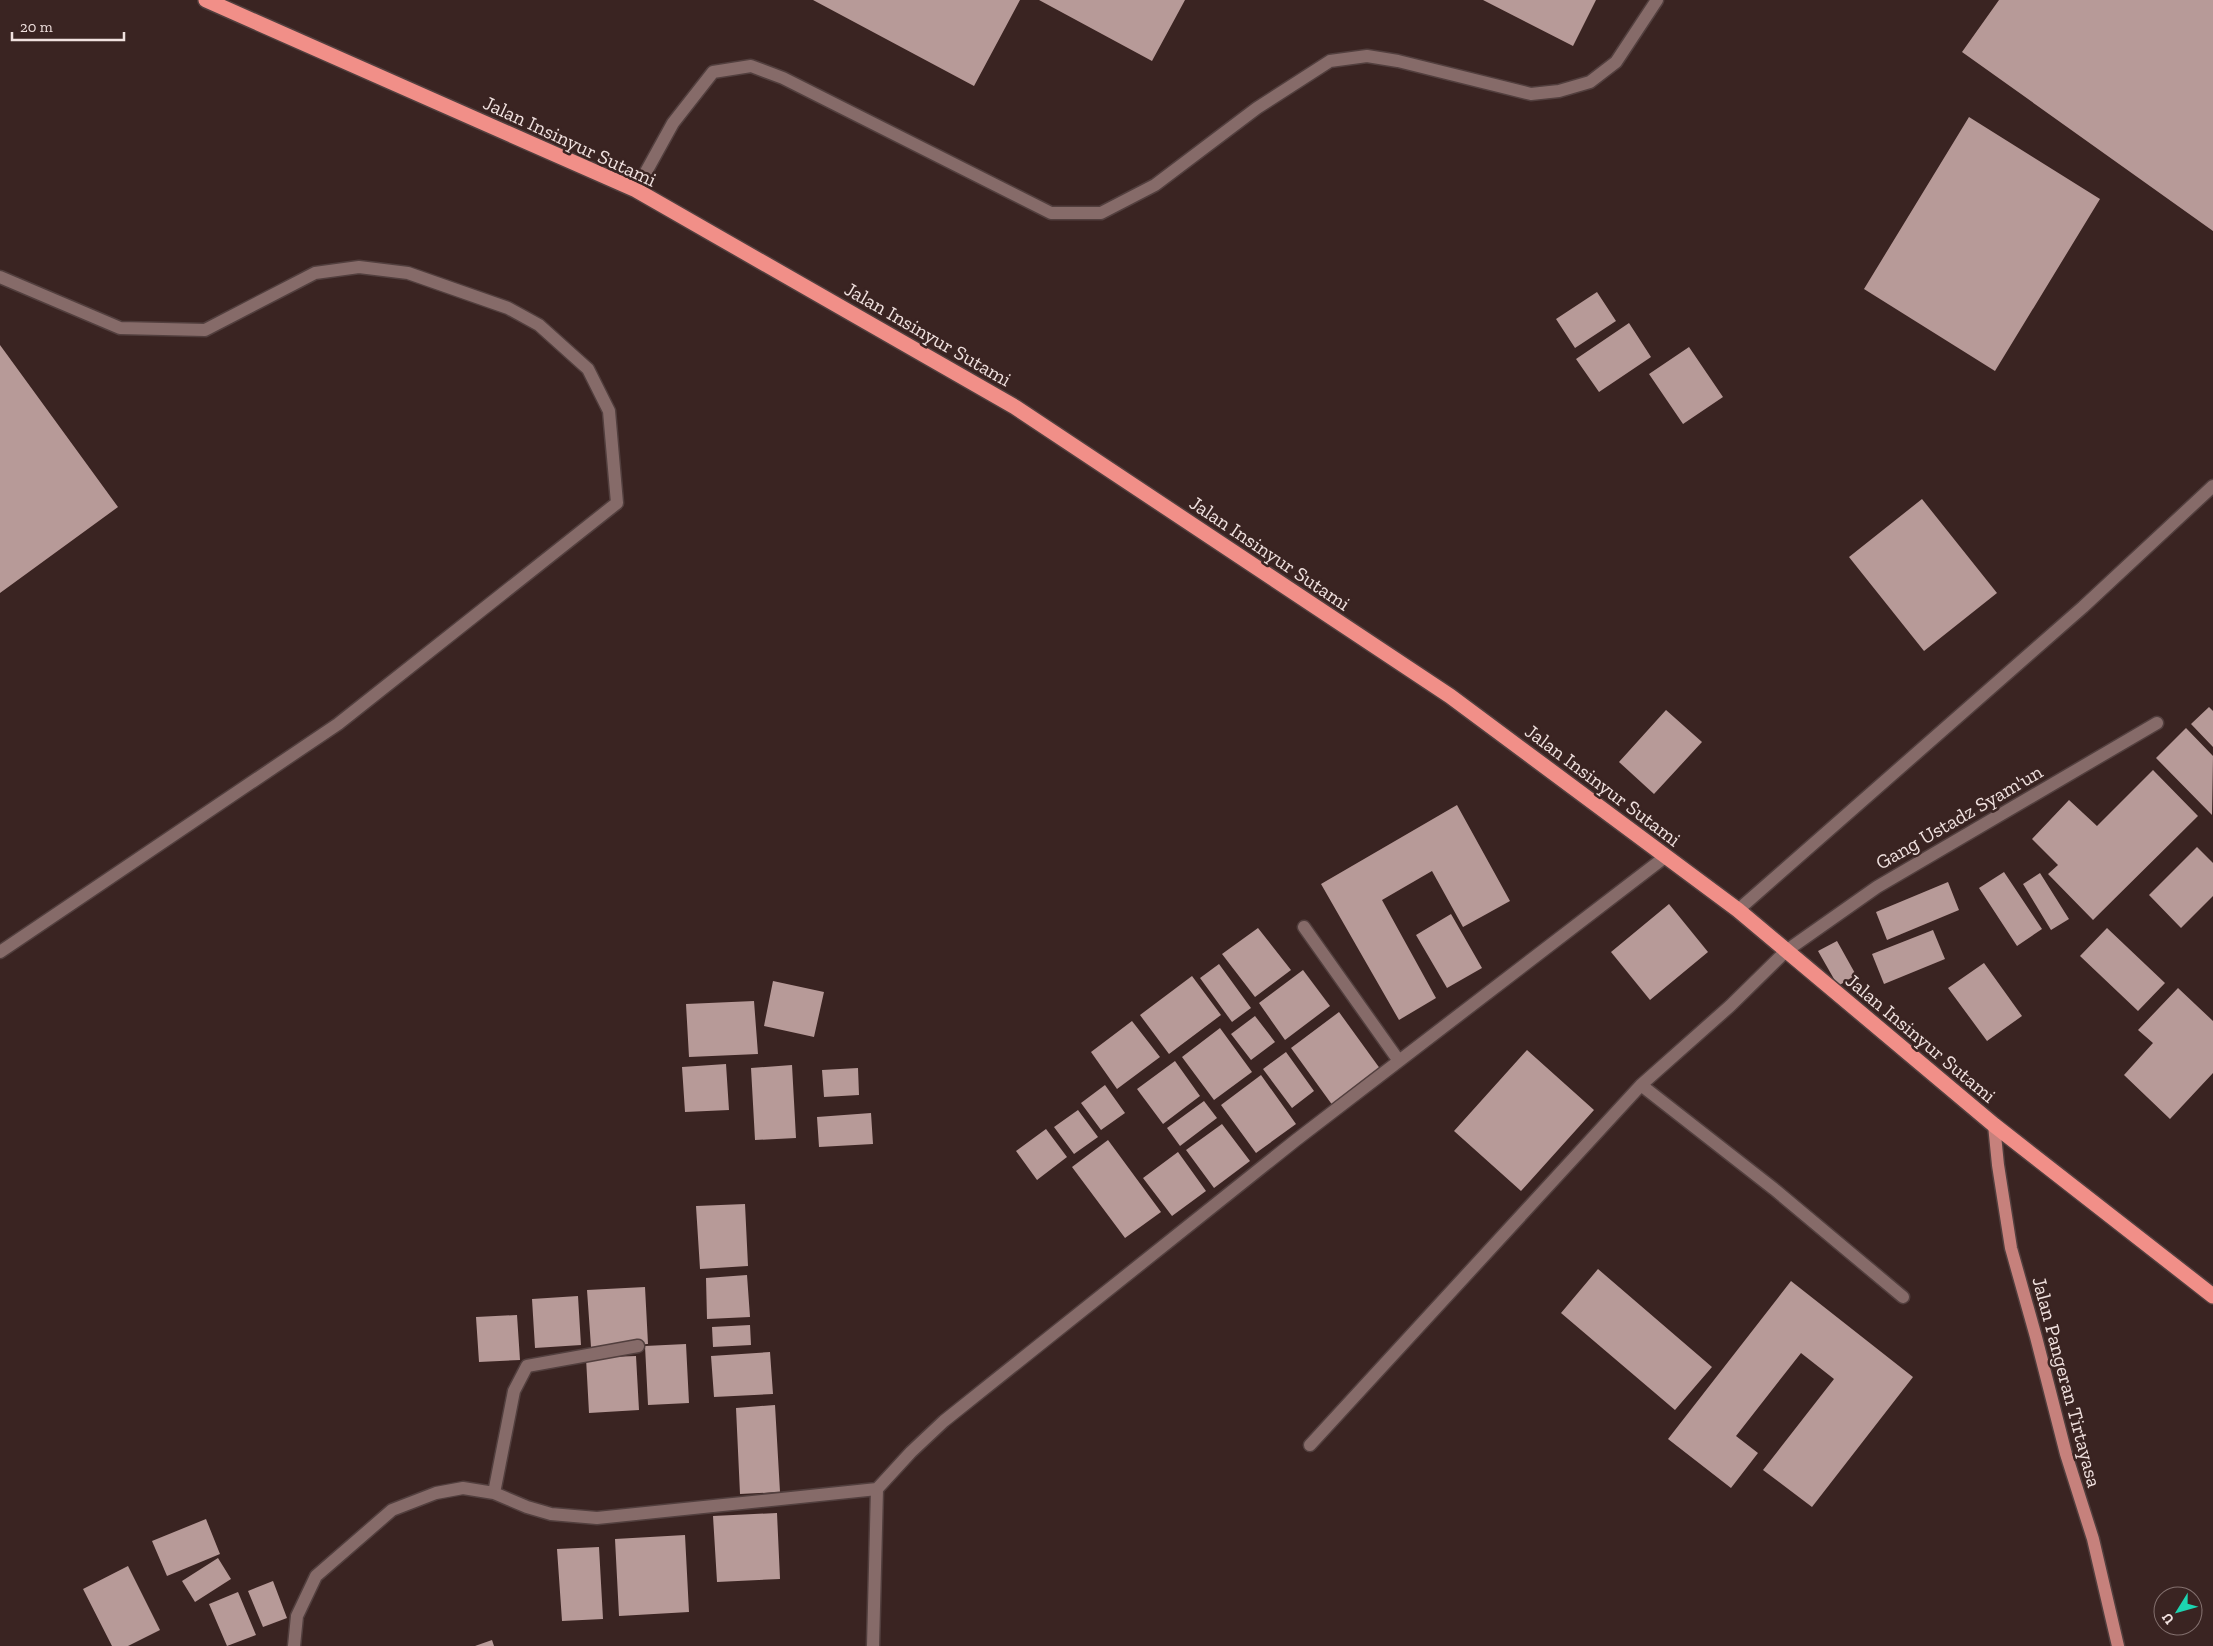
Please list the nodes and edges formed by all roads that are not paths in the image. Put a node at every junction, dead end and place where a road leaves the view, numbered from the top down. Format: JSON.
{"nodes":[{"id":1,"x":206,"y":0,"type":"edge"},
{"id":2,"x":1657,"y":0,"type":"edge"},
{"id":3,"x":636,"y":190,"type":"junction"},
{"id":4,"x":0,"y":277,"type":"edge"},
{"id":5,"x":2213,"y":486,"type":"edge"},
{"id":6,"x":2157,"y":723,"type":"dead end"},
{"id":7,"x":1665,"y":856,"type":"junction"},
{"id":8,"x":1738,"y":910,"type":"junction"},
{"id":9,"x":1304,"y":927,"type":"dead end"},
{"id":10,"x":1786,"y":951,"type":"junction"},
{"id":11,"x":0,"y":952,"type":"edge"},
{"id":12,"x":1399,"y":1062,"type":"junction"},
{"id":13,"x":1641,"y":1085,"type":"junction"},
{"id":14,"x":1994,"y":1125,"type":"junction"},
{"id":15,"x":1903,"y":1296,"type":"dead end"},
{"id":16,"x":2213,"y":1296,"type":"edge"},
{"id":17,"x":638,"y":1346,"type":"dead end"},
{"id":18,"x":1310,"y":1445,"type":"dead end"},
{"id":19,"x":877,"y":1489,"type":"junction"},
{"id":20,"x":494,"y":1493,"type":"junction"},
{"id":21,"x":294,"y":1646,"type":"edge"},
{"id":22,"x":873,"y":1646,"type":"edge"},
{"id":23,"x":2118,"y":1646,"type":"edge"}],
"edges":[{"from":1,"to":3,"type":"highway","name":"Jalan Insinyur Sutami"},
{"from":2,"to":3,"type":"street"},
{"from":3,"to":7,"type":"highway","name":"Jalan Insinyur Sutami"},
{"from":4,"to":11,"type":"street"},
{"from":5,"to":8,"type":"street"},
{"from":6,"to":10,"type":"street","name":"Gang Ustadz Syam'un"},
{"from":7,"to":8,"type":"highway","name":"Jalan Insinyur Sutami"},
{"from":7,"to":12,"type":"street"},
{"from":8,"to":10,"type":"highway","name":"Jalan Insinyur Sutami"},
{"from":9,"to":12,"type":"street"},
{"from":10,"to":13,"type":"street","name":"Gang Ustadz Syam'un"},
{"from":10,"to":14,"type":"highway","name":"Jalan Insinyur Sutami"},
{"from":12,"to":19,"type":"street"},
{"from":13,"to":15,"type":"street"},
{"from":13,"to":18,"type":"street","name":"Gang Ustadz Syam'un"},
{"from":14,"to":16,"type":"highway","name":"Jalan Insinyur Sutami"},
{"from":14,"to":23,"type":"main road","name":"Jalan Pangeran Tirtayasa"},
{"from":17,"to":20,"type":"street"},
{"from":19,"to":20,"type":"street"},
{"from":19,"to":22,"type":"street"},
{"from":20,"to":21,"type":"street"}]}
